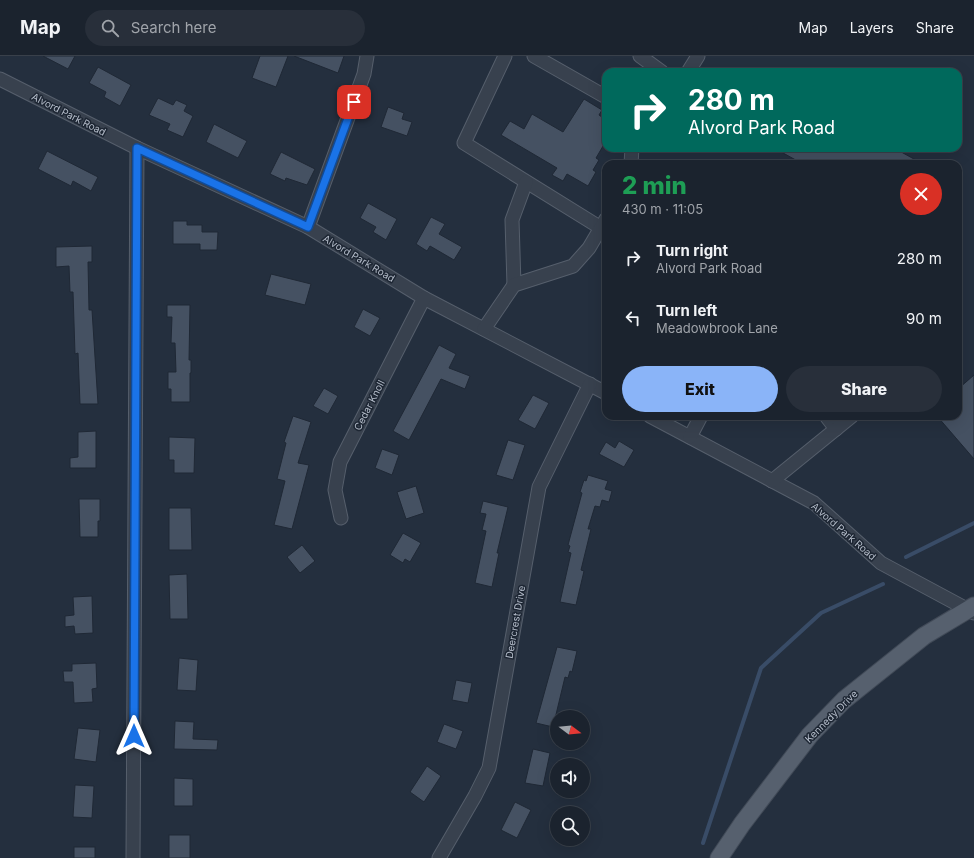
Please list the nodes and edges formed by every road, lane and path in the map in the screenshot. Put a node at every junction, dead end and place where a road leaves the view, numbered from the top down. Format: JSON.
{"nodes":[{"id":1,"x":367,"y":56,"type":"edge"},
{"id":2,"x":505,"y":56,"type":"edge"},
{"id":3,"x":534,"y":56,"type":"edge"},
{"id":4,"x":640,"y":56,"type":"edge"},
{"id":5,"x":698,"y":56,"type":"edge"},
{"id":6,"x":656,"y":68,"type":"edge"},
{"id":7,"x":690,"y":68,"type":"edge"},
{"id":8,"x":0,"y":79,"type":"edge"},
{"id":9,"x":602,"y":95,"type":"edge"},
{"id":10,"x":137,"y":148,"type":"junction"},
{"id":11,"x":526,"y":182,"type":"junction"},
{"id":12,"x":602,"y":223,"type":"edge"},
{"id":13,"x":602,"y":226,"type":"edge"},
{"id":14,"x":308,"y":227,"type":"junction"},
{"id":15,"x":514,"y":285,"type":"junction"},
{"id":16,"x":424,"y":298,"type":"junction"},
{"id":17,"x":484,"y":329,"type":"junction"},
{"id":18,"x":590,"y":384,"type":"junction"},
{"id":19,"x":602,"y":391,"type":"edge"},
{"id":20,"x":658,"y":420,"type":"edge"},
{"id":21,"x":699,"y":420,"type":"edge"},
{"id":22,"x":829,"y":420,"type":"edge"},
{"id":23,"x":847,"y":420,"type":"edge"},
{"id":24,"x":836,"y":429,"type":"junction"},
{"id":25,"x":690,"y":437,"type":"junction"},
{"id":26,"x":772,"y":481,"type":"junction"},
{"id":27,"x":341,"y":518,"type":"dead end"},
{"id":28,"x":972,"y":609,"type":"edge"},
{"id":29,"x":133,"y":858,"type":"edge"},
{"id":30,"x":439,"y":858,"type":"edge"},
{"id":31,"x":719,"y":858,"type":"edge"}],
"edges":[{"from":1,"to":14,"type":"street"},
{"from":2,"to":11,"type":"street"},
{"from":3,"to":9,"type":"street"},
{"from":4,"to":6,"type":"street"},
{"from":5,"to":7,"type":"street"},
{"from":8,"to":10,"type":"street","name":"Alvord Park Road"},
{"from":10,"to":14,"type":"street","name":"Alvord Park Road"},
{"from":10,"to":29,"type":"street"},
{"from":11,"to":12,"type":"street"},
{"from":11,"to":15,"type":"street"},
{"from":13,"to":15,"type":"street"},
{"from":14,"to":16,"type":"street","name":"Alvord Park Road"},
{"from":15,"to":17,"type":"street"},
{"from":16,"to":17,"type":"street","name":"Alvord Park Road"},
{"from":16,"to":27,"type":"street","name":"Cedar Knoll"},
{"from":17,"to":18,"type":"street","name":"Alvord Park Road"},
{"from":18,"to":19,"type":"street","name":"Alvord Park Road"},
{"from":18,"to":30,"type":"street","name":"Deercrest Drive"},
{"from":20,"to":25,"type":"street","name":"Alvord Park Road"},
{"from":21,"to":25,"type":"street"},
{"from":22,"to":24,"type":"street"},
{"from":23,"to":24,"type":"street"},
{"from":24,"to":26,"type":"street"},
{"from":25,"to":26,"type":"street","name":"Alvord Park Road"},
{"from":26,"to":28,"type":"street","name":"Alvord Park Road"},
{"from":28,"to":31,"type":"main road","name":"Kennedy Drive"}]}
